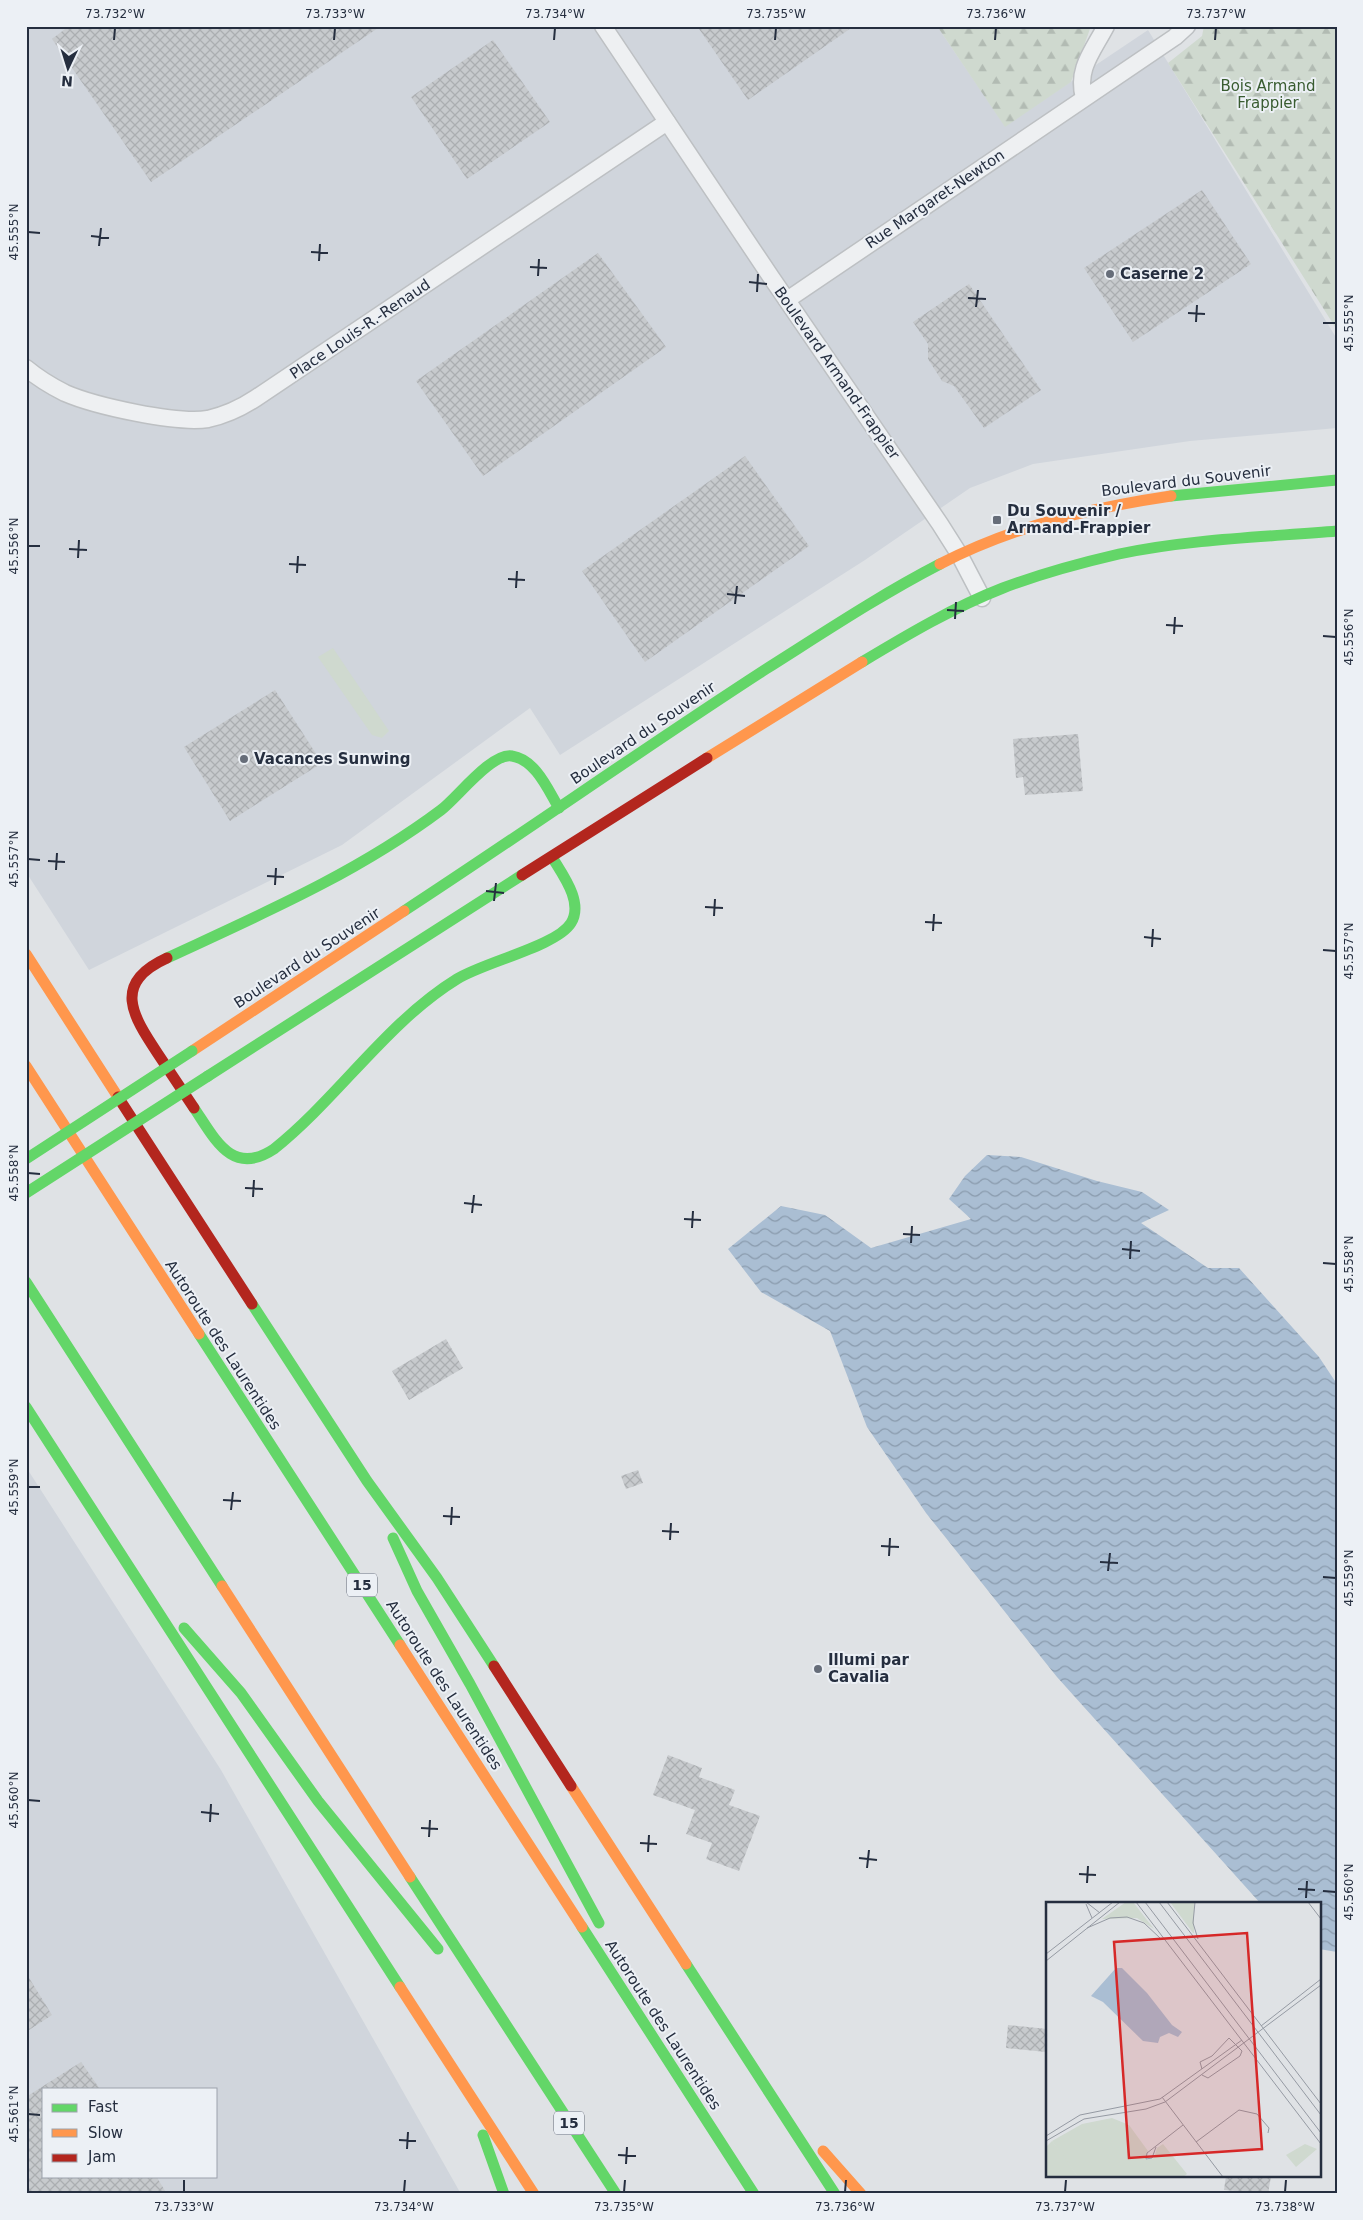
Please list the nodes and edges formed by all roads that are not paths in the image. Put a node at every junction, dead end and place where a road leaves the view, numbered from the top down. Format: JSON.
{"nodes":[{"id":1,"x":603,"y":26,"type":"edge"},
{"id":2,"x":1106,"y":26,"type":"edge"},
{"id":3,"x":1187,"y":26,"type":"edge"},
{"id":4,"x":1084,"y":98,"type":"junction"},
{"id":5,"x":667,"y":122,"type":"junction"},
{"id":6,"x":787,"y":300,"type":"junction"},
{"id":7,"x":26,"y":368,"type":"edge"},
{"id":8,"x":1337,"y":480,"type":"edge"},
{"id":9,"x":1337,"y":531,"type":"edge"},
{"id":10,"x":959,"y":554,"type":"junction"},
{"id":11,"x":982,"y":598,"type":"junction"},
{"id":12,"x":559,"y":808,"type":"junction"},
{"id":13,"x":552,"y":857,"type":"junction"},
{"id":14,"x":26,"y":954,"type":"edge"},
{"id":15,"x":26,"y":1066,"type":"edge"},
{"id":16,"x":26,"y":1159,"type":"edge"},
{"id":17,"x":26,"y":1193,"type":"edge"},
{"id":18,"x":26,"y":1282,"type":"edge"},
{"id":19,"x":26,"y":1407,"type":"edge"},
{"id":20,"x":367,"y":1481,"type":"junction"},
{"id":21,"x":126,"y":1560,"type":"junction"},
{"id":22,"x":602,"y":1929,"type":"dead end"},
{"id":23,"x":448,"y":1960,"type":"dead end"},
{"id":24,"x":626,"y":1973,"type":"dead end"},
{"id":25,"x":460,"y":1976,"type":"dead end"},
{"id":26,"x":522,"y":2052,"type":"junction"},
{"id":27,"x":759,"y":2078,"type":"junction"},
{"id":28,"x":466,"y":2089,"type":"junction"},
{"id":29,"x":697,"y":2105,"type":"junction"},
{"id":30,"x":504,"y":2194,"type":"edge"},
{"id":31,"x":534,"y":2194,"type":"edge"},
{"id":32,"x":616,"y":2194,"type":"edge"},
{"id":33,"x":754,"y":2194,"type":"edge"},
{"id":34,"x":835,"y":2194,"type":"edge"},
{"id":35,"x":861,"y":2194,"type":"edge"}],
"edges":[{"from":1,"to":5,"type":"street","name":"Boulevard Armand-Frappier"},
{"from":2,"to":4,"type":"street"},
{"from":3,"to":4,"type":"street","name":"Rue Margaret-Newton"},
{"from":4,"to":6,"type":"street","name":"Rue Margaret-Newton"},
{"from":5,"to":6,"type":"street","name":"Boulevard Armand-Frappier"},
{"from":5,"to":7,"type":"street","name":"Place Louis-R.-Renaud"},
{"from":6,"to":10,"type":"street","name":"Boulevard Armand-Frappier"},
{"from":8,"to":10,"type":"main road","name":"Boulevard du Souvenir"},
{"from":9,"to":11,"type":"main road"},
{"from":10,"to":11,"type":"street","name":"Boulevard Armand-Frappier"},
{"from":10,"to":12,"type":"main road","name":"Boulevard du Souvenir"},
{"from":11,"to":13,"type":"main road"},
{"from":12,"to":13,"type":"main road"},
{"from":12,"to":16,"type":"main road","name":"Boulevard du Souvenir","bridge":true},
{"from":13,"to":17,"type":"main road","bridge":true},
{"from":14,"to":20,"type":"main road"},
{"from":15,"to":29,"type":"main road","name":"Autoroute des Laurentides","number":"15"},
{"from":18,"to":26,"type":"main road","number":"15"},
{"from":19,"to":21,"type":"main road"},
{"from":20,"to":22,"type":"main road"},
{"from":20,"to":27,"type":"main road"},
{"from":21,"to":23,"type":"main road"},
{"from":21,"to":28,"type":"main road"},
{"from":24,"to":29,"type":"main road"},
{"from":25,"to":26,"type":"main road"},
{"from":26,"to":32,"type":"main road","number":"15"},
{"from":27,"to":34,"type":"main road"},
{"from":27,"to":35,"type":"main road"},
{"from":28,"to":30,"type":"main road"},
{"from":28,"to":31,"type":"main road"},
{"from":29,"to":33,"type":"main road","name":"Autoroute des Laurentides","number":"15"}]}
